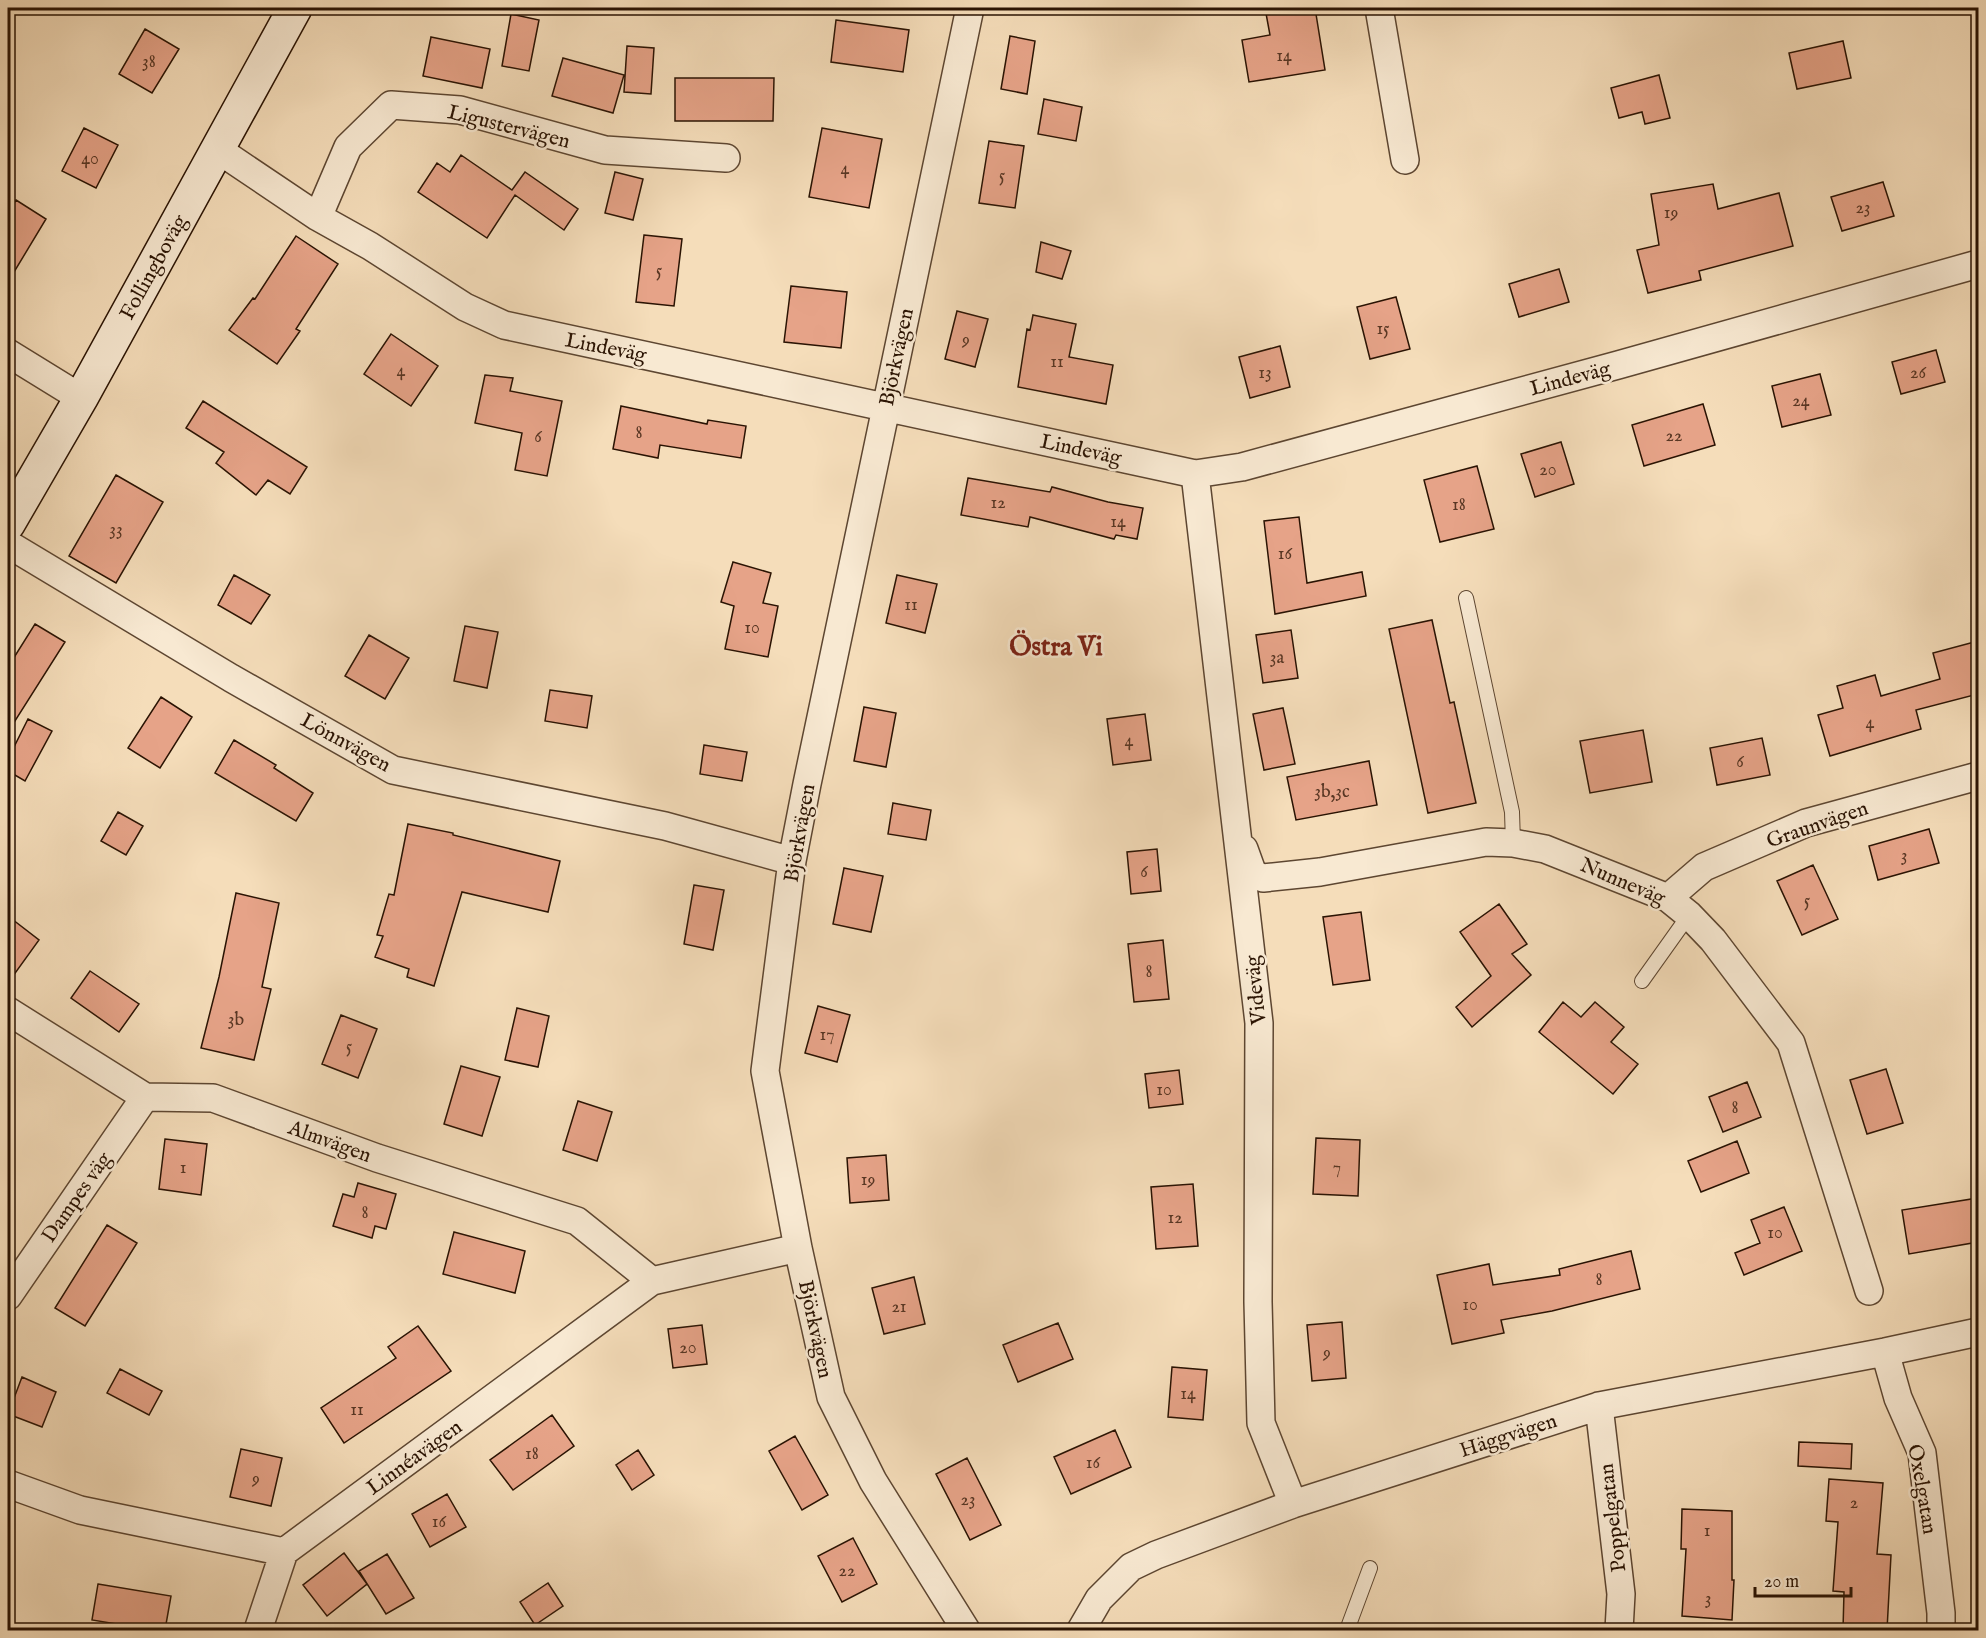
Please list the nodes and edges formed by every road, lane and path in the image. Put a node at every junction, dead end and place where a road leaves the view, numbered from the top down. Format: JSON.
{"nodes":[{"id":1,"x":296,"y":8,"type":"edge"},
{"id":2,"x":970,"y":8,"type":"edge"},
{"id":3,"x":1379,"y":8,"type":"edge"},
{"id":4,"x":218,"y":149,"type":"junction"},
{"id":5,"x":726,"y":158,"type":"dead end"},
{"id":6,"x":1405,"y":160,"type":"dead end"},
{"id":7,"x":318,"y":217,"type":"junction"},
{"id":8,"x":1978,"y":264,"type":"edge"},
{"id":9,"x":8,"y":353,"type":"edge"},
{"id":10,"x":81,"y":398,"type":"junction"},
{"id":11,"x":886,"y":406,"type":"junction"},
{"id":12,"x":1195,"y":474,"type":"junction"},
{"id":13,"x":8,"y":524,"type":"edge"},
{"id":14,"x":8,"y":544,"type":"edge"},
{"id":15,"x":1466,"y":598,"type":"dead end"},
{"id":16,"x":1978,"y":776,"type":"edge"},
{"id":17,"x":1237,"y":831,"type":"junction"},
{"id":18,"x":1513,"y":843,"type":"junction"},
{"id":19,"x":792,"y":861,"type":"junction"},
{"id":20,"x":1668,"y":898,"type":"junction"},
{"id":21,"x":1689,"y":915,"type":"junction"},
{"id":22,"x":1642,"y":981,"type":"dead end"},
{"id":23,"x":8,"y":1011,"type":"edge"},
{"id":24,"x":145,"y":1097,"type":"junction"},
{"id":25,"x":798,"y":1248,"type":"junction"},
{"id":26,"x":652,"y":1281,"type":"junction"},
{"id":27,"x":1869,"y":1291,"type":"dead end"},
{"id":28,"x":8,"y":1296,"type":"edge"},
{"id":29,"x":1978,"y":1332,"type":"edge"},
{"id":30,"x":1885,"y":1352,"type":"junction"},
{"id":31,"x":1599,"y":1406,"type":"junction"},
{"id":32,"x":8,"y":1484,"type":"edge"},
{"id":33,"x":1293,"y":1504,"type":"junction"},
{"id":34,"x":284,"y":1552,"type":"junction"},
{"id":35,"x":1370,"y":1568,"type":"dead end"},
{"id":36,"x":258,"y":1630,"type":"edge"},
{"id":37,"x":966,"y":1630,"type":"edge"},
{"id":38,"x":1081,"y":1630,"type":"edge"},
{"id":39,"x":1347,"y":1630,"type":"edge"},
{"id":40,"x":1619,"y":1630,"type":"edge"},
{"id":41,"x":1941,"y":1630,"type":"edge"}],
"edges":[{"from":1,"to":4,"type":"main road","name":"Follingboväg"},
{"from":2,"to":11,"type":"street","name":"Björkvägen"},
{"from":3,"to":6,"type":"street"},
{"from":4,"to":7,"type":"street","name":"Lindeväg"},
{"from":4,"to":10,"type":"main road","name":"Follingboväg"},
{"from":5,"to":7,"type":"street","name":"Ligustervägen"},
{"from":7,"to":11,"type":"street","name":"Lindeväg"},
{"from":8,"to":12,"type":"street","name":"Lindeväg"},
{"from":9,"to":10,"type":"street"},
{"from":10,"to":13,"type":"main road","name":"Follingboväg"},
{"from":11,"to":12,"type":"street","name":"Lindeväg"},
{"from":11,"to":19,"type":"street","name":"Björkvägen"},
{"from":12,"to":17,"type":"street","name":"Videväg"},
{"from":14,"to":19,"type":"street","name":"Lönnvägen"},
{"from":15,"to":18,"type":"lane"},
{"from":16,"to":20,"type":"street","name":"Graunvägen"},
{"from":17,"to":18,"type":"street","name":"Nunneväg"},
{"from":17,"to":33,"type":"street","name":"Videväg"},
{"from":18,"to":20,"type":"street","name":"Nunneväg"},
{"from":19,"to":25,"type":"street","name":"Björkvägen"},
{"from":20,"to":21,"type":"street","name":"Nunneväg"},
{"from":21,"to":22,"type":"lane"},
{"from":21,"to":27,"type":"street","name":"Nunneväg"},
{"from":23,"to":24,"type":"street"},
{"from":24,"to":26,"type":"street","name":"Almvägen"},
{"from":24,"to":28,"type":"street","name":"Dampes väg"},
{"from":25,"to":26,"type":"street","name":"Linnéavägen"},
{"from":25,"to":37,"type":"street","name":"Björkvägen"},
{"from":26,"to":34,"type":"street","name":"Linnéavägen"},
{"from":29,"to":30,"type":"street","name":"Häggvägen"},
{"from":30,"to":31,"type":"street","name":"Häggvägen"},
{"from":30,"to":41,"type":"street","name":"Oxelgatan"},
{"from":31,"to":33,"type":"street","name":"Häggvägen"},
{"from":31,"to":40,"type":"street","name":"Poppelgatan"},
{"from":32,"to":34,"type":"street"},
{"from":33,"to":38,"type":"street","name":"Häggvägen"},
{"from":34,"to":36,"type":"street"},
{"from":35,"to":39,"type":"lane"}]}
